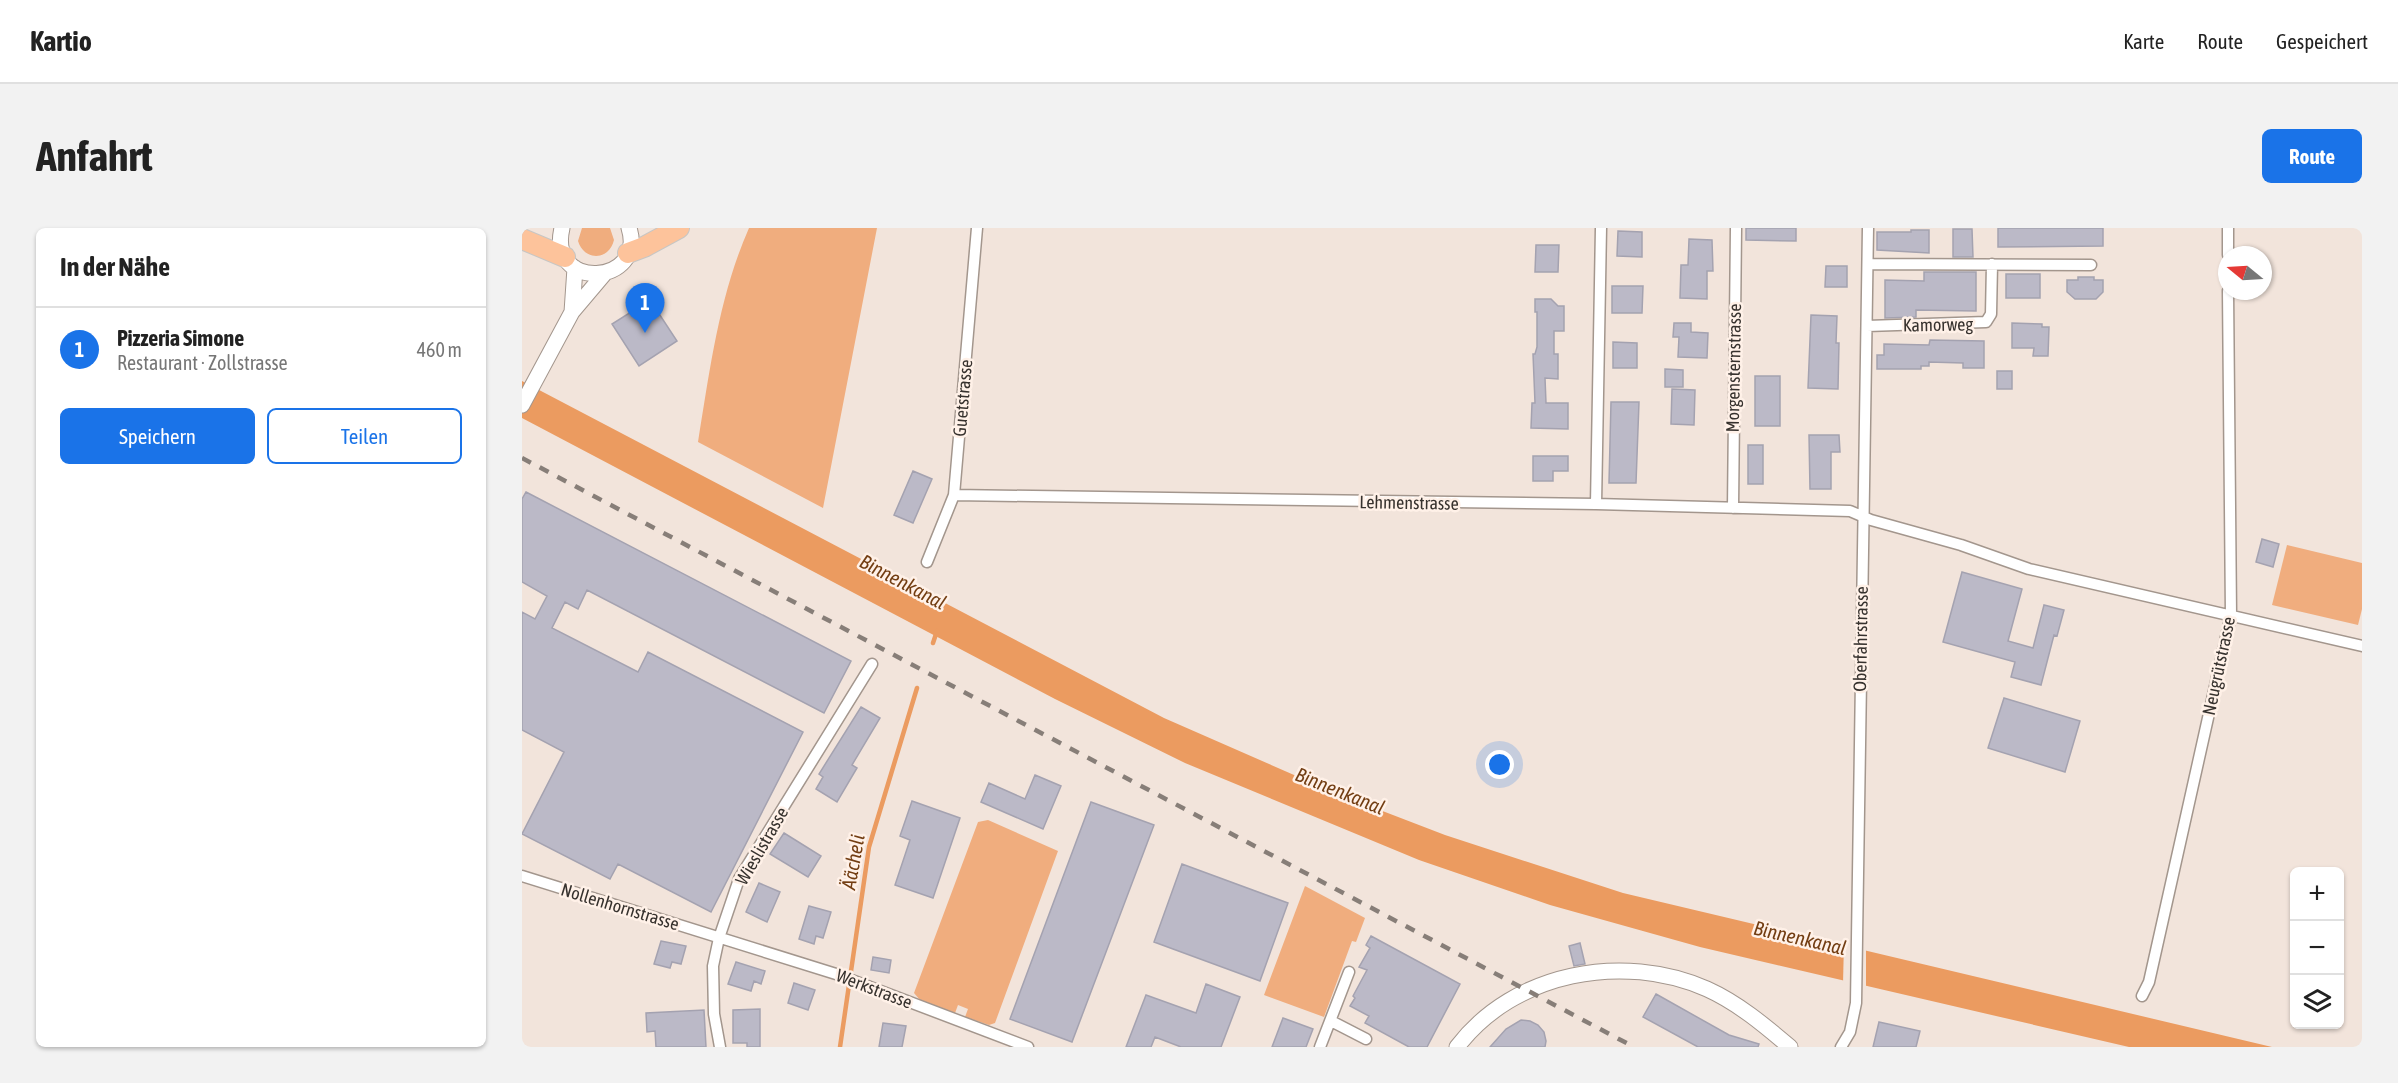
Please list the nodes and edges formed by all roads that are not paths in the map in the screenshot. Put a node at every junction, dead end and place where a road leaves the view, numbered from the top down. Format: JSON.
{"nodes":[{"id":1,"x":562,"y":228,"type":"edge"},
{"id":2,"x":629,"y":228,"type":"edge"},
{"id":3,"x":679,"y":228,"type":"edge"},
{"id":4,"x":977,"y":228,"type":"edge"},
{"id":5,"x":1600,"y":228,"type":"edge"},
{"id":6,"x":1736,"y":228,"type":"edge"},
{"id":7,"x":1868,"y":228,"type":"edge"},
{"id":8,"x":2228,"y":228,"type":"edge"},
{"id":9,"x":522,"y":239,"type":"edge"},
{"id":10,"x":2228,"y":246,"type":"edge"},
{"id":11,"x":628,"y":253,"type":"junction"},
{"id":12,"x":570,"y":263,"type":"junction"},
{"id":13,"x":1868,"y":264,"type":"junction"},
{"id":14,"x":1992,"y":264,"type":"junction"},
{"id":15,"x":2091,"y":264,"type":"dead end"},
{"id":16,"x":605,"y":273,"type":"junction"},
{"id":17,"x":2228,"y":300,"type":"edge"},
{"id":18,"x":572,"y":312,"type":"junction"},
{"id":19,"x":1867,"y":327,"type":"junction"},
{"id":20,"x":522,"y":405,"type":"edge"},
{"id":21,"x":954,"y":495,"type":"junction"},
{"id":22,"x":1596,"y":504,"type":"junction"},
{"id":23,"x":1733,"y":508,"type":"junction"},
{"id":24,"x":1862,"y":516,"type":"junction"},
{"id":25,"x":927,"y":562,"type":"dead end"},
{"id":26,"x":2231,"y":615,"type":"junction"},
{"id":27,"x":2362,"y":646,"type":"edge"},
{"id":28,"x":872,"y":664,"type":"dead end"},
{"id":29,"x":522,"y":876,"type":"edge"},
{"id":30,"x":718,"y":938,"type":"junction"},
{"id":31,"x":1348,"y":972,"type":"dead end"},
{"id":32,"x":2142,"y":996,"type":"dead end"},
{"id":33,"x":1331,"y":1021,"type":"junction"},
{"id":34,"x":1366,"y":1039,"type":"dead end"},
{"id":35,"x":720,"y":1047,"type":"edge"},
{"id":36,"x":1028,"y":1047,"type":"edge"},
{"id":37,"x":1320,"y":1047,"type":"edge"},
{"id":38,"x":1457,"y":1047,"type":"edge"},
{"id":39,"x":1790,"y":1047,"type":"edge"},
{"id":40,"x":1841,"y":1047,"type":"edge"}],
"edges":[{"from":1,"to":12,"type":"street"},
{"from":2,"to":11,"type":"street"},
{"from":3,"to":11,"type":"highway"},
{"from":4,"to":21,"type":"street","name":"Guetstrasse"},
{"from":5,"to":22,"type":"street"},
{"from":6,"to":23,"type":"street","name":"Morgensternstrasse"},
{"from":7,"to":13,"type":"street","name":"Oberfahrstrasse"},
{"from":8,"to":10,"type":"street"},
{"from":9,"to":12,"type":"highway"},
{"from":11,"to":16,"type":"street"},
{"from":12,"to":16,"type":"street"},
{"from":12,"to":18,"type":"street"},
{"from":13,"to":14,"type":"street"},
{"from":13,"to":19,"type":"street","name":"Oberfahrstrasse"},
{"from":14,"to":15,"type":"street"},
{"from":14,"to":19,"type":"street","name":"Kamorweg"},
{"from":16,"to":18,"type":"street"},
{"from":17,"to":26,"type":"street","name":"Neugrütstrasse"},
{"from":18,"to":20,"type":"street"},
{"from":19,"to":24,"type":"street","name":"Oberfahrstrasse"},
{"from":21,"to":22,"type":"street","name":"Lehmenstrasse"},
{"from":21,"to":25,"type":"street","name":"Guetstrasse"},
{"from":22,"to":23,"type":"street","name":"Lehmenstrasse"},
{"from":23,"to":24,"type":"street","name":"Lehmenstrasse"},
{"from":24,"to":26,"type":"street","name":"Lehmenstrasse"},
{"from":24,"to":40,"type":"street","name":"Oberfahrstrasse"},
{"from":26,"to":27,"type":"street","name":"Lehmenstrasse"},
{"from":26,"to":32,"type":"street","name":"Neugrütstrasse"},
{"from":28,"to":30,"type":"street","name":"Wieslistrasse"},
{"from":29,"to":30,"type":"street","name":"Nollenhornstrasse"},
{"from":30,"to":35,"type":"street","name":"Wieslistrasse"},
{"from":30,"to":36,"type":"street","name":"Werkstrasse"},
{"from":31,"to":33,"type":"street"},
{"from":33,"to":34,"type":"street"},
{"from":33,"to":37,"type":"street"},
{"from":38,"to":39,"type":"street"}]}
